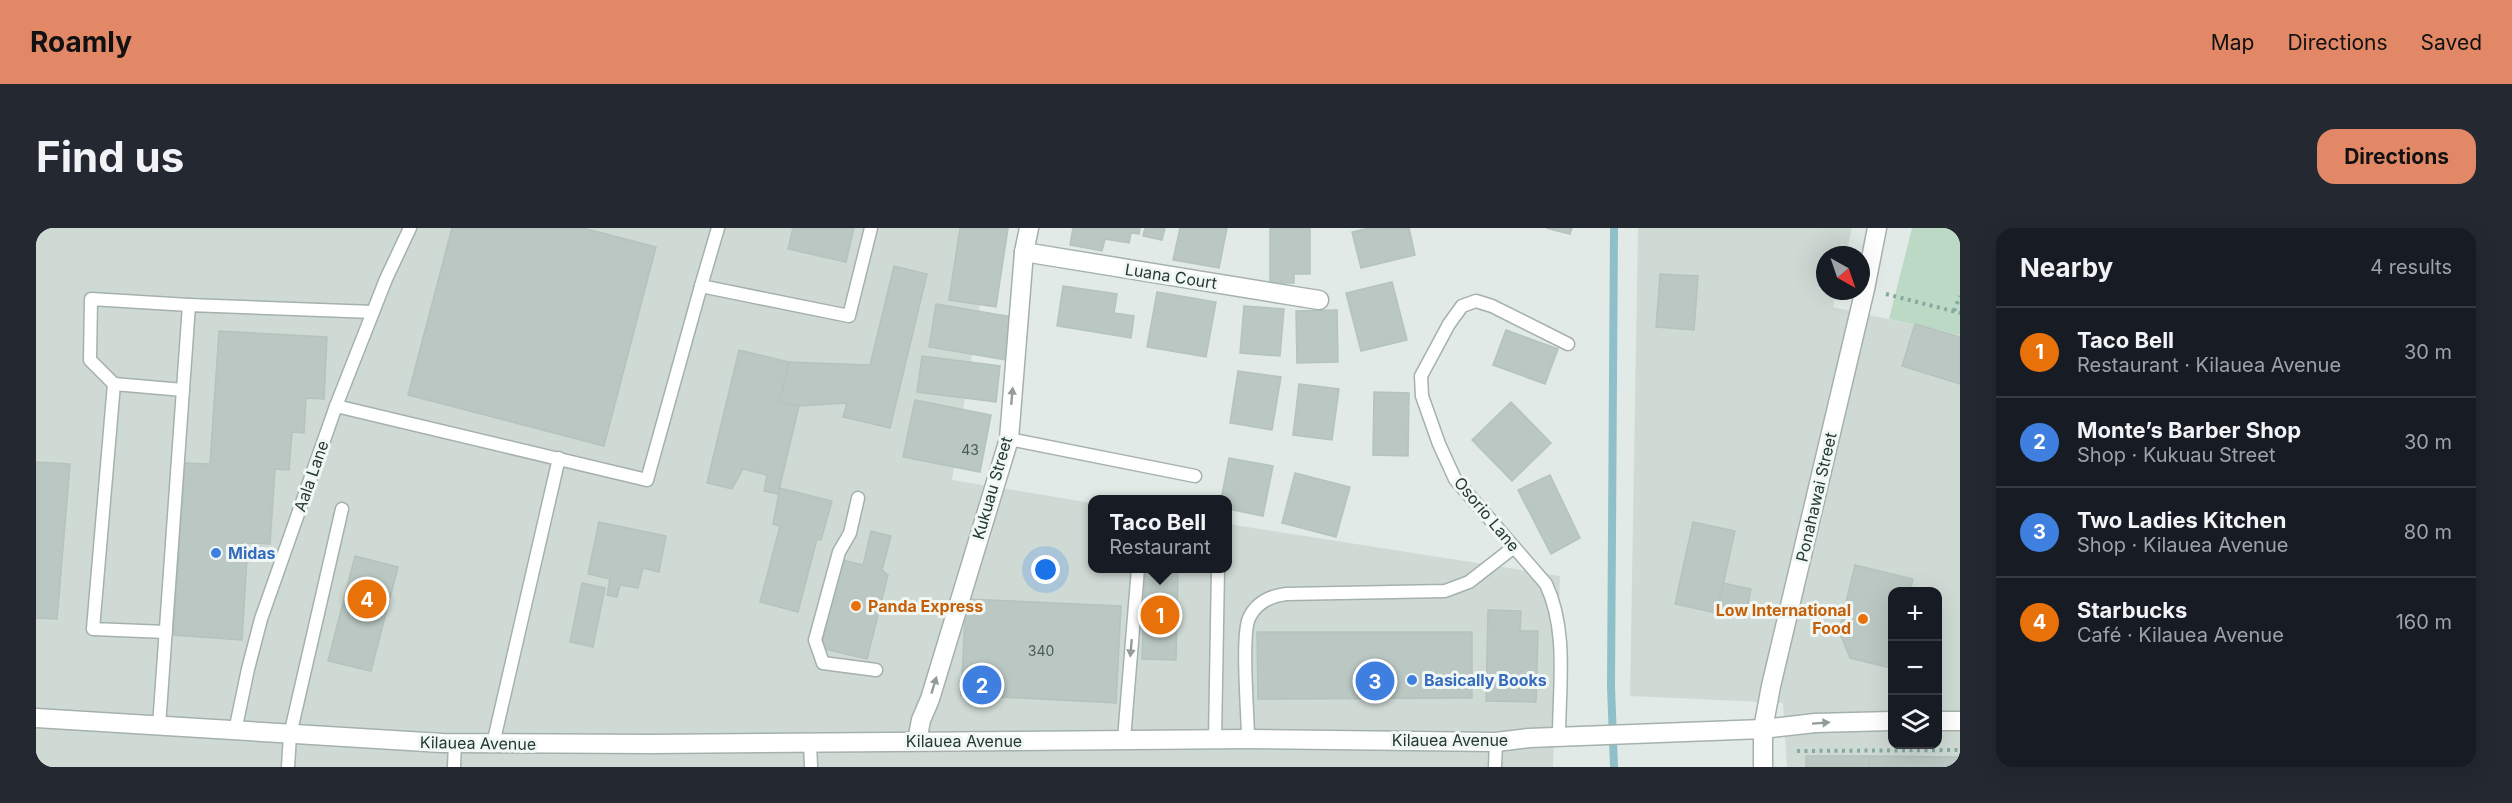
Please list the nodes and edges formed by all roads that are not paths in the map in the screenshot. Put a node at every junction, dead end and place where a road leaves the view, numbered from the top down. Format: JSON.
{"nodes":[{"id":1,"x":410,"y":228,"type":"edge"},
{"id":2,"x":718,"y":228,"type":"edge"},
{"id":3,"x":871,"y":228,"type":"edge"},
{"id":4,"x":1029,"y":228,"type":"edge"},
{"id":5,"x":1877,"y":228,"type":"edge"},
{"id":6,"x":1024,"y":252,"type":"junction"},
{"id":7,"x":701,"y":286,"type":"junction"},
{"id":8,"x":1319,"y":300,"type":"dead end"},
{"id":9,"x":189,"y":305,"type":"junction"},
{"id":10,"x":373,"y":312,"type":"junction"},
{"id":11,"x":1568,"y":344,"type":"dead end"},
{"id":12,"x":114,"y":384,"type":"junction"},
{"id":13,"x":183,"y":390,"type":"junction"},
{"id":14,"x":336,"y":405,"type":"junction"},
{"id":15,"x":1009,"y":439,"type":"junction"},
{"id":16,"x":559,"y":458,"type":"junction"},
{"id":17,"x":1194,"y":476,"type":"dead end"},
{"id":18,"x":858,"y":498,"type":"dead end"},
{"id":19,"x":342,"y":509,"type":"dead end"},
{"id":20,"x":1514,"y":547,"type":"junction"},
{"id":21,"x":1137,"y":573,"type":"edge"},
{"id":22,"x":1218,"y":573,"type":"edge"},
{"id":23,"x":166,"y":632,"type":"junction"},
{"id":24,"x":876,"y":670,"type":"dead end"},
{"id":25,"x":36,"y":718,"type":"edge"},
{"id":26,"x":1888,"y":721,"type":"edge"},
{"id":27,"x":1942,"y":721,"type":"edge"},
{"id":28,"x":1960,"y":721,"type":"edge"},
{"id":29,"x":159,"y":726,"type":"junction"},
{"id":30,"x":1763,"y":729,"type":"junction"},
{"id":31,"x":235,"y":731,"type":"junction"},
{"id":32,"x":290,"y":735,"type":"junction"},
{"id":33,"x":1559,"y":737,"type":"junction"},
{"id":34,"x":1124,"y":739,"type":"junction"},
{"id":35,"x":1215,"y":739,"type":"junction"},
{"id":36,"x":1248,"y":739,"type":"junction"},
{"id":37,"x":917,"y":741,"type":"junction"},
{"id":38,"x":810,"y":742,"type":"junction"},
{"id":39,"x":1496,"y":742,"type":"junction"},
{"id":40,"x":455,"y":743,"type":"junction"},
{"id":41,"x":493,"y":744,"type":"junction"},
{"id":42,"x":288,"y":767,"type":"edge"},
{"id":43,"x":454,"y":767,"type":"edge"},
{"id":44,"x":811,"y":767,"type":"edge"},
{"id":45,"x":1495,"y":767,"type":"edge"},
{"id":46,"x":1763,"y":767,"type":"edge"}],
"edges":[{"from":1,"to":10,"type":"lane","name":"Aala Lane"},
{"from":2,"to":7,"type":"lane"},
{"from":3,"to":7,"type":"lane"},
{"from":4,"to":6,"type":"street","name":"Kukuau Street"},
{"from":5,"to":30,"type":"street","name":"Ponahawai Street"},
{"from":6,"to":8,"type":"street","name":"Luana Court"},
{"from":15,"to":6,"type":"street","name":"Kukuau Street","one_way":true},
{"from":7,"to":16,"type":"lane"},
{"from":9,"to":10,"type":"lane"},
{"from":9,"to":12,"type":"lane"},
{"from":9,"to":13,"type":"lane"},
{"from":10,"to":14,"type":"lane","name":"Aala Lane"},
{"from":11,"to":20,"type":"lane","name":"Osorio Lane"},
{"from":12,"to":13,"type":"lane"},
{"from":12,"to":23,"type":"lane"},
{"from":13,"to":23,"type":"lane"},
{"from":14,"to":16,"type":"lane"},
{"from":14,"to":31,"type":"lane","name":"Aala Lane"},
{"from":15,"to":17,"type":"lane"},
{"from":37,"to":15,"type":"street","name":"Kukuau Street","one_way":true},
{"from":16,"to":41,"type":"lane"},
{"from":18,"to":24,"type":"lane"},
{"from":19,"to":32,"type":"lane"},
{"from":20,"to":33,"type":"lane","name":"Osorio Lane"},
{"from":20,"to":36,"type":"lane"},
{"from":21,"to":34,"type":"lane","one_way":true},
{"from":22,"to":35,"type":"lane"},
{"from":23,"to":29,"type":"lane"},
{"from":25,"to":29,"type":"street","name":"Kilauea Avenue"},
{"from":30,"to":26,"type":"street","name":"Kilauea Avenue","one_way":true},
{"from":27,"to":28,"type":"street"},
{"from":29,"to":31,"type":"street","name":"Kilauea Avenue"},
{"from":30,"to":33,"type":"street","name":"Kilauea Avenue"},
{"from":30,"to":46,"type":"street","name":"Ponahawai Street"},
{"from":31,"to":32,"type":"street","name":"Kilauea Avenue"},
{"from":32,"to":40,"type":"street","name":"Kilauea Avenue"},
{"from":32,"to":42,"type":"lane"},
{"from":33,"to":39,"type":"street","name":"Kilauea Avenue"},
{"from":34,"to":35,"type":"street","name":"Kilauea Avenue"},
{"from":34,"to":37,"type":"street","name":"Kilauea Avenue"},
{"from":35,"to":36,"type":"street","name":"Kilauea Avenue"},
{"from":36,"to":39,"type":"street","name":"Kilauea Avenue"},
{"from":37,"to":38,"type":"street","name":"Kilauea Avenue"},
{"from":38,"to":41,"type":"street","name":"Kilauea Avenue"},
{"from":38,"to":44,"type":"lane"},
{"from":39,"to":45,"type":"lane"},
{"from":40,"to":41,"type":"street","name":"Kilauea Avenue"},
{"from":40,"to":43,"type":"lane"}]}
